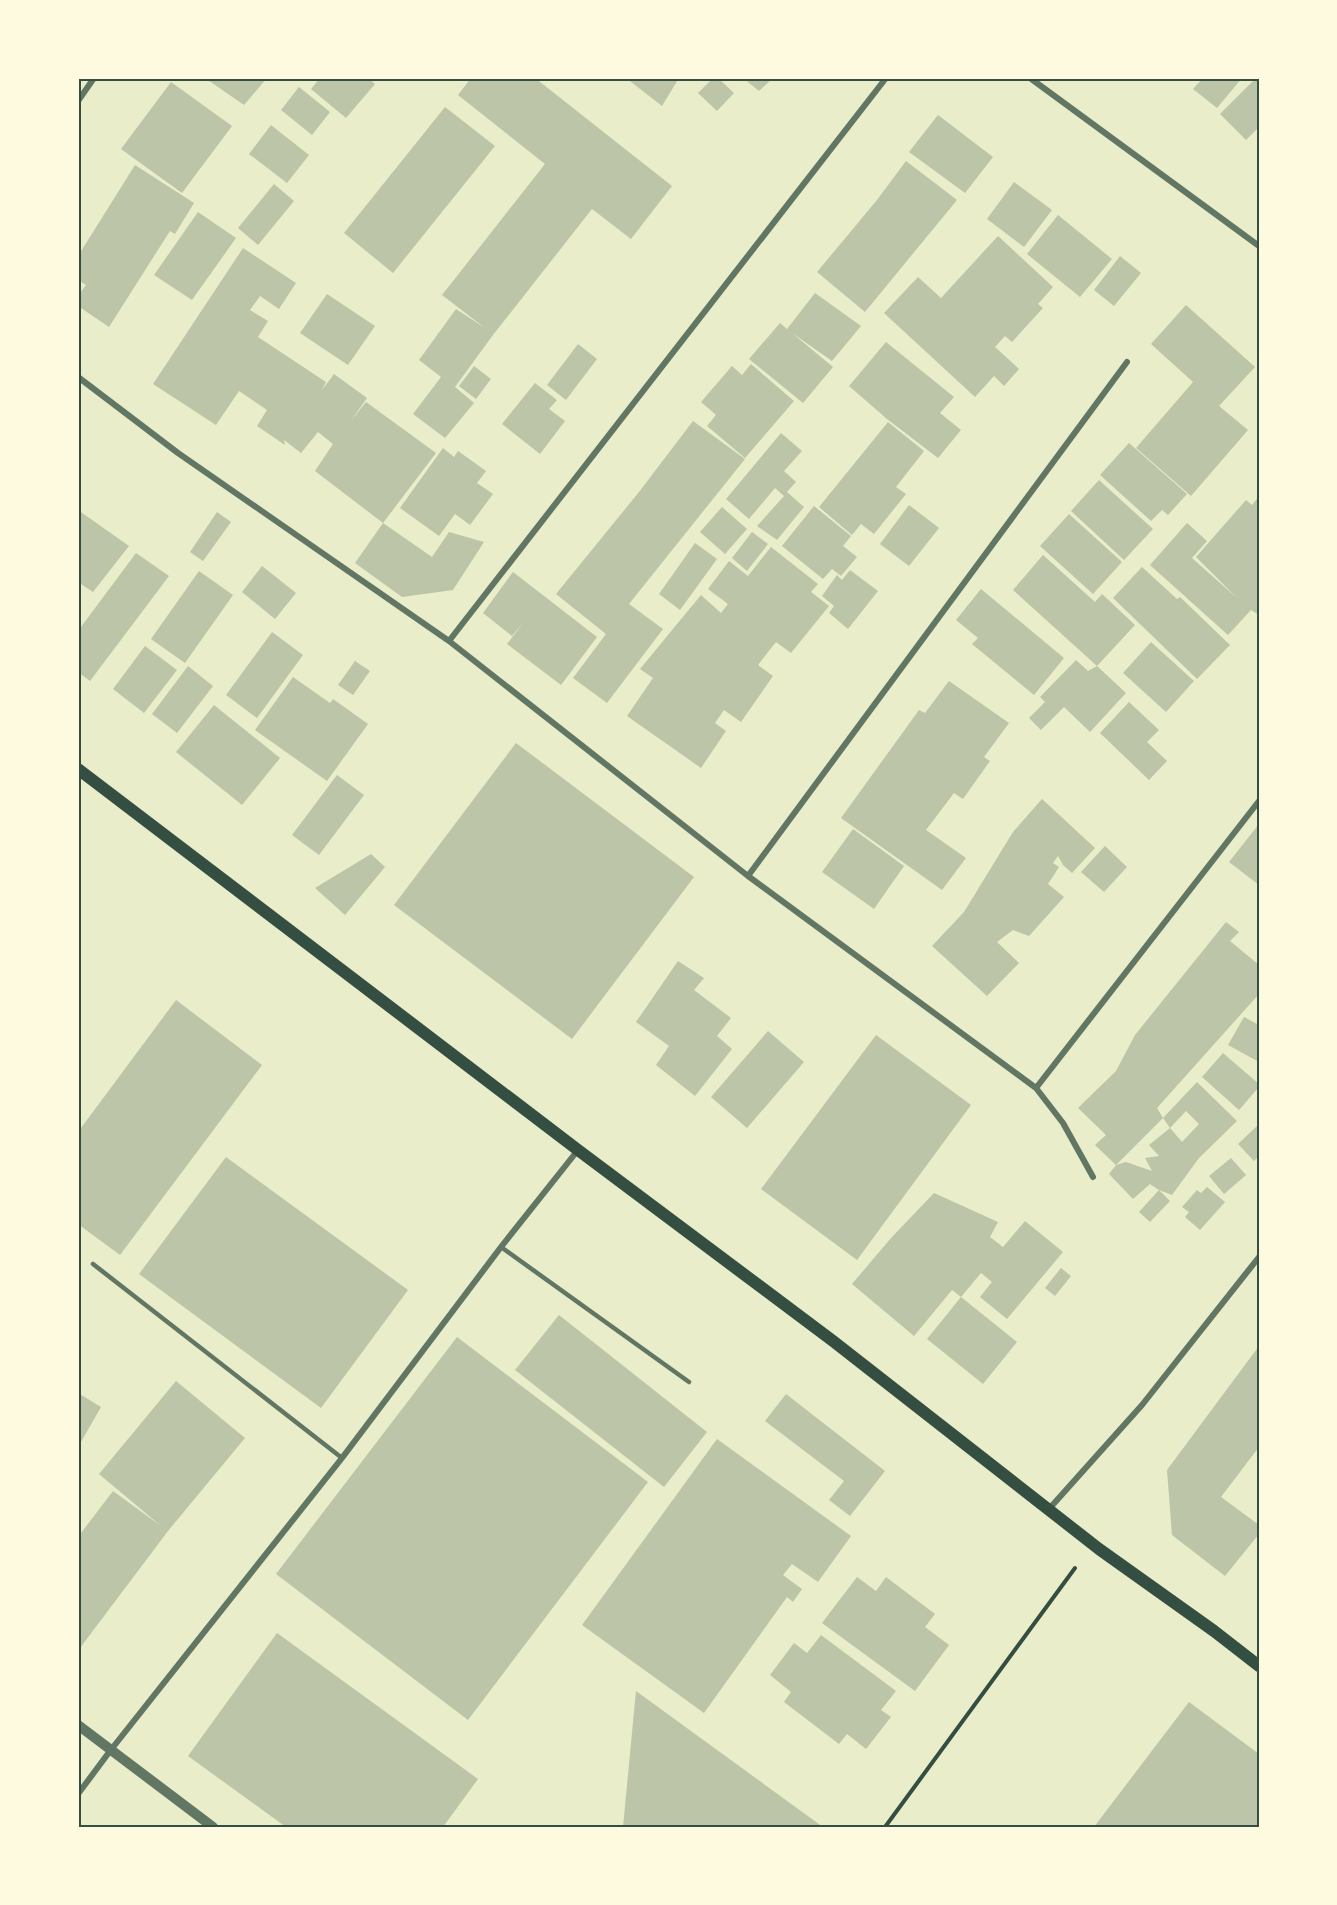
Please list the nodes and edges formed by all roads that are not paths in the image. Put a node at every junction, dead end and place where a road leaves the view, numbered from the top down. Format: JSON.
{"nodes":[{"id":1,"x":94,"y":78,"type":"edge"},
{"id":2,"x":886,"y":78,"type":"edge"},
{"id":3,"x":1030,"y":78,"type":"edge"},
{"id":4,"x":78,"y":101,"type":"edge"},
{"id":5,"x":1259,"y":246,"type":"edge"},
{"id":6,"x":1127,"y":362,"type":"dead end"},
{"id":7,"x":78,"y":376,"type":"edge"},
{"id":8,"x":449,"y":641,"type":"junction"},
{"id":9,"x":78,"y":769,"type":"edge"},
{"id":10,"x":1259,"y":801,"type":"edge"},
{"id":11,"x":748,"y":876,"type":"junction"},
{"id":12,"x":1036,"y":1088,"type":"junction"},
{"id":13,"x":578,"y":1150,"type":"junction"},
{"id":14,"x":1093,"y":1177,"type":"dead end"},
{"id":15,"x":501,"y":1247,"type":"junction"},
{"id":16,"x":1259,"y":1257,"type":"edge"},
{"id":17,"x":93,"y":1264,"type":"dead end"},
{"id":18,"x":688,"y":1382,"type":"dead end"},
{"id":19,"x":342,"y":1458,"type":"junction"},
{"id":20,"x":1049,"y":1509,"type":"junction"},
{"id":21,"x":1259,"y":1666,"type":"edge"},
{"id":22,"x":78,"y":1725,"type":"edge"},
{"id":23,"x":110,"y":1750,"type":"junction"},
{"id":24,"x":78,"y":1794,"type":"edge"},
{"id":25,"x":213,"y":1827,"type":"edge"}],
"edges":[{"from":1,"to":4,"type":"street"},
{"from":2,"to":8,"type":"street"},
{"from":3,"to":5,"type":"street"},
{"from":6,"to":11,"type":"street"},
{"from":7,"to":8,"type":"street"},
{"from":8,"to":11,"type":"street"},
{"from":9,"to":13,"type":"main road"},
{"from":10,"to":12,"type":"street"},
{"from":11,"to":12,"type":"street"},
{"from":12,"to":14,"type":"street"},
{"from":13,"to":15,"type":"street"},
{"from":13,"to":20,"type":"main road"},
{"from":15,"to":18,"type":"lane"},
{"from":15,"to":19,"type":"street"},
{"from":16,"to":20,"type":"street"},
{"from":17,"to":19,"type":"lane"},
{"from":19,"to":23,"type":"street"},
{"from":20,"to":21,"type":"main road"},
{"from":22,"to":23,"type":"street"},
{"from":23,"to":24,"type":"street"},
{"from":23,"to":25,"type":"street"}]}
